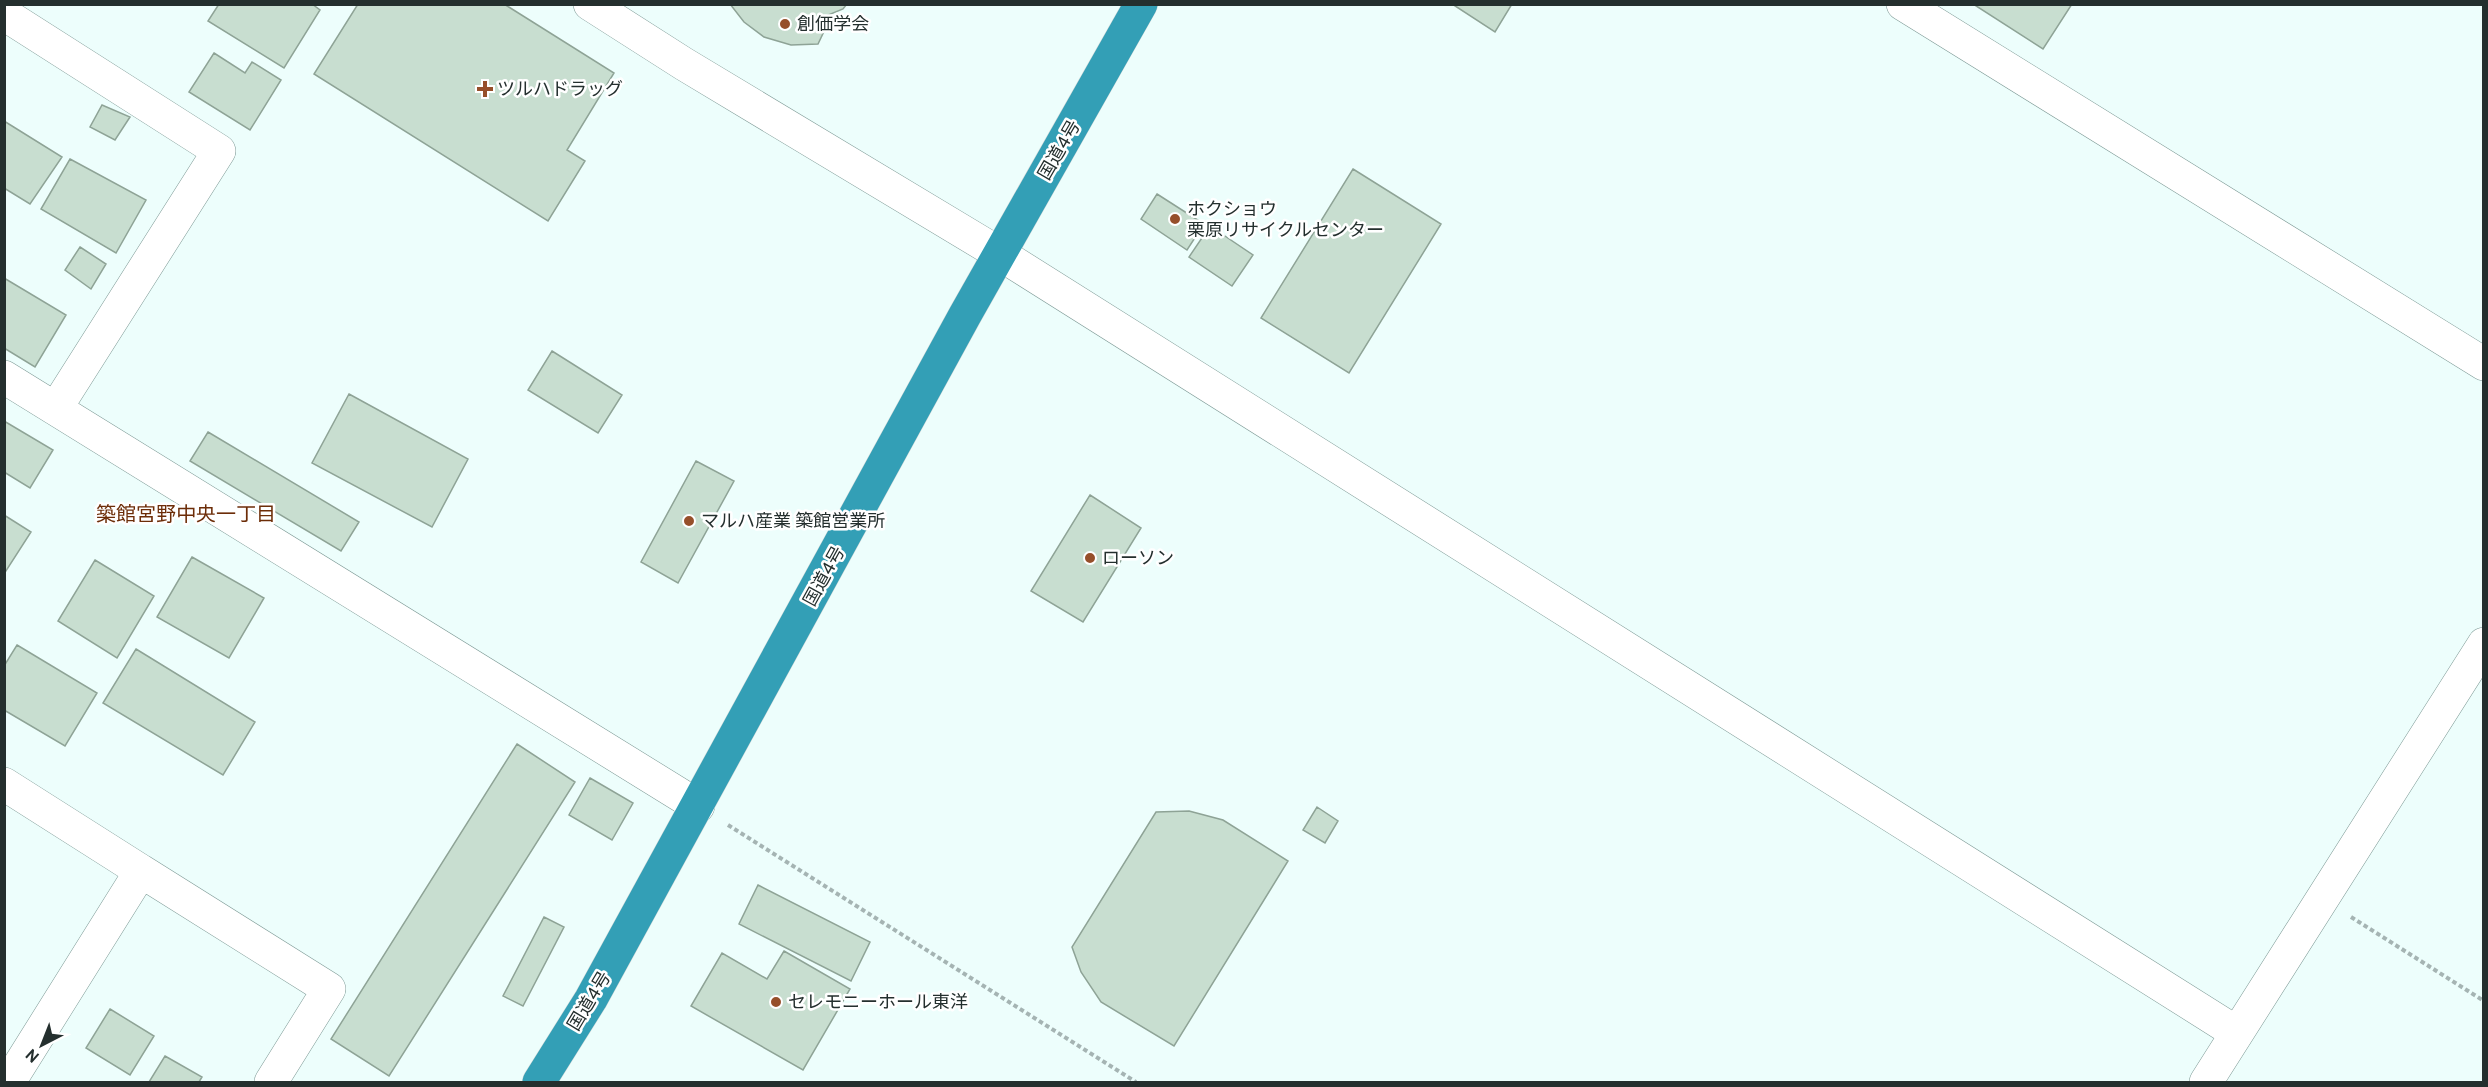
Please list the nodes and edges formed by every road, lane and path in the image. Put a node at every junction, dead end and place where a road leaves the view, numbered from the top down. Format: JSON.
{"nodes":[{"id":1,"x":590,"y":4,"type":"edge"},
{"id":2,"x":1141,"y":4,"type":"edge"},
{"id":3,"x":1903,"y":4,"type":"edge"},
{"id":4,"x":4,"y":14,"type":"edge"},
{"id":5,"x":1000,"y":254,"type":"junction"},
{"id":6,"x":2484,"y":364,"type":"edge"},
{"id":7,"x":4,"y":377,"type":"edge"},
{"id":8,"x":56,"y":408,"type":"junction"},
{"id":9,"x":2484,"y":644,"type":"edge"},
{"id":10,"x":4,"y":784,"type":"edge"},
{"id":11,"x":698,"y":806,"type":"junction"},
{"id":12,"x":141,"y":871,"type":"junction"},
{"id":13,"x":2323,"y":899,"type":"junction"},
{"id":14,"x":2484,"y":1001,"type":"edge"},
{"id":15,"x":2237,"y":1033,"type":"junction"},
{"id":16,"x":9,"y":1083,"type":"edge"},
{"id":17,"x":271,"y":1083,"type":"edge"},
{"id":18,"x":539,"y":1083,"type":"edge"},
{"id":19,"x":1136,"y":1083,"type":"edge"},
{"id":20,"x":2206,"y":1083,"type":"edge"}],
"edges":[{"from":1,"to":5,"type":"street"},
{"from":2,"to":5,"type":"highway","name":"国道4号"},
{"from":3,"to":6,"type":"street"},
{"from":4,"to":8,"type":"street"},
{"from":5,"to":11,"type":"highway","name":"国道4号"},
{"from":5,"to":15,"type":"street"},
{"from":7,"to":8,"type":"street"},
{"from":8,"to":11,"type":"street"},
{"from":9,"to":13,"type":"street"},
{"from":10,"to":12,"type":"street"},
{"from":11,"to":18,"type":"highway","name":"国道4号"},
{"from":11,"to":19,"type":"path"},
{"from":12,"to":16,"type":"street"},
{"from":12,"to":17,"type":"street"},
{"from":13,"to":14,"type":"path"},
{"from":13,"to":15,"type":"street"},
{"from":15,"to":20,"type":"street"}]}
